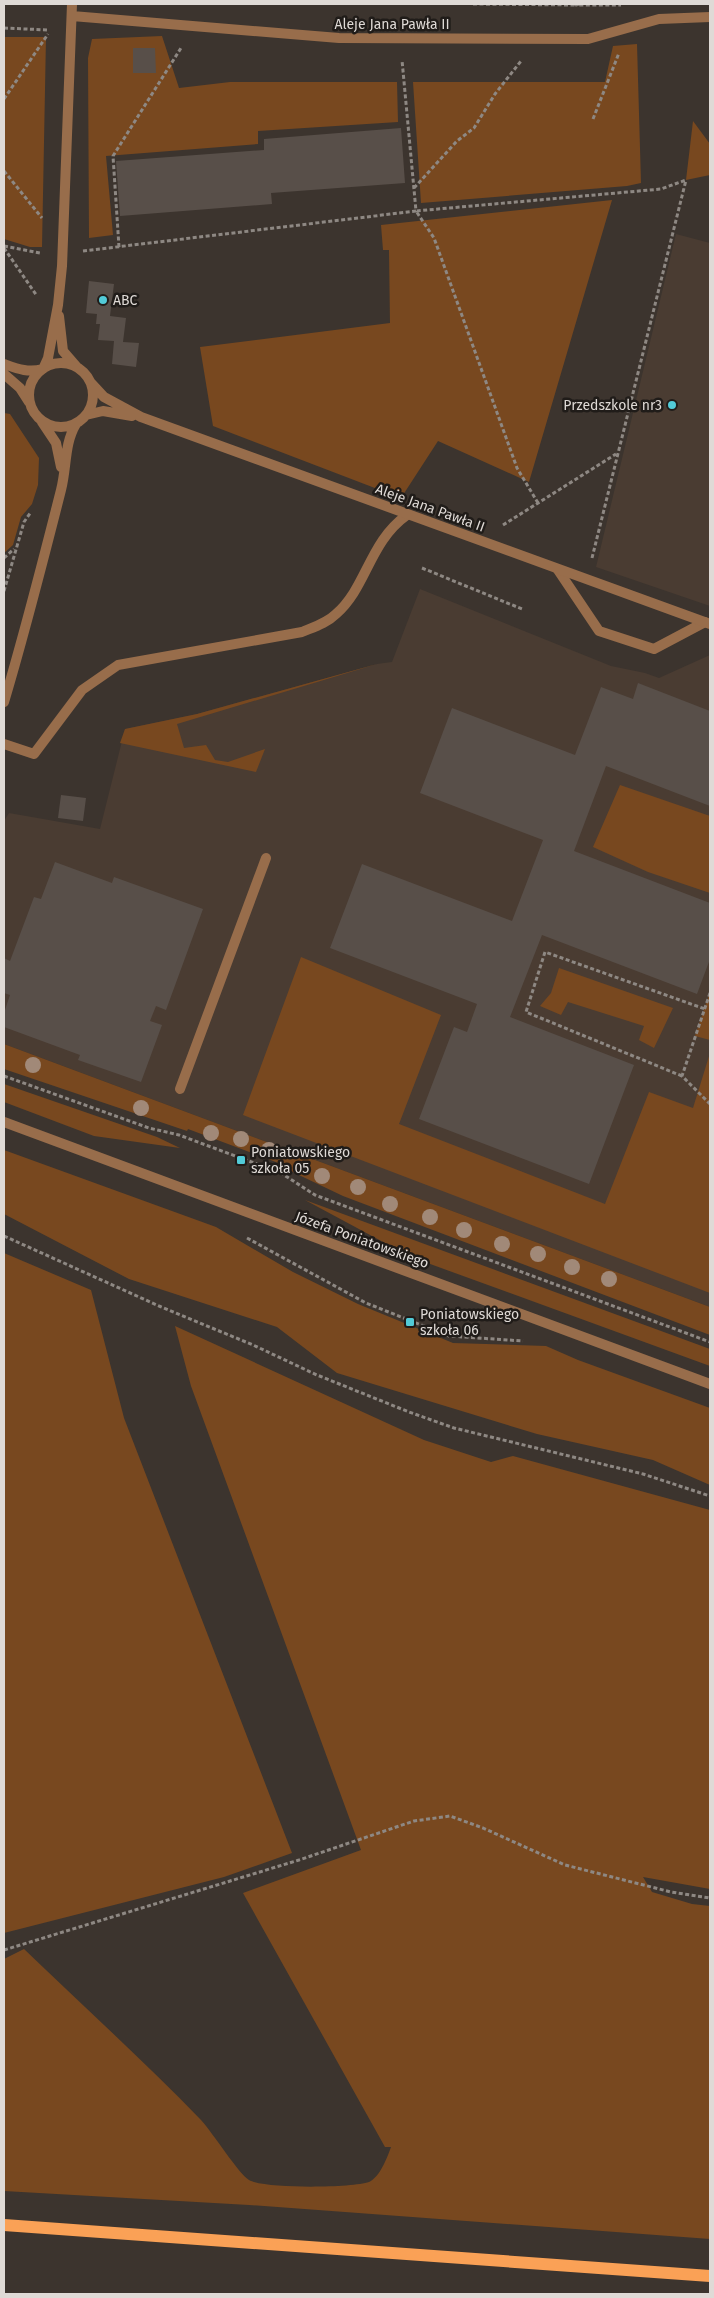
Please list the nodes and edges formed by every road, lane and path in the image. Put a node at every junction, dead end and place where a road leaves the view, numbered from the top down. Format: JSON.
{"nodes":[{"id":1,"x":72,"y":4,"type":"edge"},
{"id":2,"x":472,"y":4,"type":"edge"},
{"id":3,"x":577,"y":4,"type":"edge"},
{"id":4,"x":625,"y":5,"type":"dead end"},
{"id":5,"x":72,"y":16,"type":"junction"},
{"id":6,"x":710,"y":17,"type":"edge"},
{"id":7,"x":192,"y":27,"type":"junction"},
{"id":8,"x":4,"y":28,"type":"edge"},
{"id":9,"x":628,"y":28,"type":"junction"},
{"id":10,"x":400,"y":38,"type":"junction"},
{"id":11,"x":538,"y":39,"type":"junction"},
{"id":12,"x":4,"y":100,"type":"edge"},
{"id":13,"x":593,"y":119,"type":"dead end"},
{"id":14,"x":4,"y":171,"type":"edge"},
{"id":15,"x":414,"y":188,"type":"junction"},
{"id":16,"x":416,"y":210,"type":"junction"},
{"id":17,"x":47,"y":224,"type":"dead end"},
{"id":18,"x":4,"y":247,"type":"edge"},
{"id":19,"x":119,"y":247,"type":"junction"},
{"id":20,"x":79,"y":251,"type":"dead end"},
{"id":21,"x":47,"y":253,"type":"dead end"},
{"id":22,"x":40,"y":300,"type":"dead end"},
{"id":23,"x":58,"y":305,"type":"junction"},
{"id":24,"x":4,"y":364,"type":"edge"},
{"id":25,"x":78,"y":368,"type":"junction"},
{"id":26,"x":44,"y":369,"type":"junction"},
{"id":27,"x":4,"y":374,"type":"edge"},
{"id":28,"x":90,"y":383,"type":"junction"},
{"id":29,"x":29,"y":402,"type":"junction"},
{"id":30,"x":86,"y":415,"type":"junction"},
{"id":31,"x":141,"y":417,"type":"junction"},
{"id":32,"x":40,"y":420,"type":"junction"},
{"id":33,"x":76,"y":424,"type":"junction"},
{"id":34,"x":617,"y":454,"type":"junction"},
{"id":35,"x":63,"y":481,"type":"junction"},
{"id":36,"x":538,"y":503,"type":"junction"},
{"id":37,"x":34,"y":506,"type":"dead end"},
{"id":38,"x":406,"y":514,"type":"junction"},
{"id":39,"x":478,"y":541,"type":"junction"},
{"id":40,"x":16,"y":547,"type":"junction"},
{"id":41,"x":4,"y":558,"type":"edge"},
{"id":42,"x":422,"y":568,"type":"dead end"},
{"id":43,"x":558,"y":570,"type":"junction"},
{"id":44,"x":587,"y":580,"type":"junction"},
{"id":45,"x":4,"y":591,"type":"edge"},
{"id":46,"x":522,"y":608,"type":"dead end"},
{"id":47,"x":708,"y":623,"type":"edge"},
{"id":48,"x":4,"y":702,"type":"edge"},
{"id":49,"x":4,"y":744,"type":"edge"},
{"id":50,"x":266,"y":858,"type":"dead end"},
{"id":51,"x":710,"y":993,"type":"edge"},
{"id":52,"x":705,"y":1009,"type":"junction"},
{"id":53,"x":4,"y":1076,"type":"edge"},
{"id":54,"x":682,"y":1076,"type":"junction"},
{"id":55,"x":180,"y":1089,"type":"dead end"},
{"id":56,"x":710,"y":1104,"type":"edge"},
{"id":57,"x":4,"y":1122,"type":"edge"},
{"id":58,"x":241,"y":1234,"type":"dead end"},
{"id":59,"x":4,"y":1236,"type":"edge"},
{"id":60,"x":524,"y":1340,"type":"dead end"},
{"id":61,"x":710,"y":1342,"type":"edge"},
{"id":62,"x":710,"y":1384,"type":"edge"},
{"id":63,"x":710,"y":1496,"type":"edge"},
{"id":64,"x":710,"y":1898,"type":"edge"},
{"id":65,"x":4,"y":1950,"type":"edge"},
{"id":66,"x":4,"y":2225,"type":"edge"},
{"id":67,"x":710,"y":2276,"type":"edge"}],
"edges":[{"from":1,"to":5,"type":"street","name":"Aleje Jana Pawła II"},
{"from":2,"to":3,"type":"path"},
{"from":3,"to":4,"type":"path"},
{"from":5,"to":7,"type":"street","name":"Aleje Jana Pawła II"},
{"from":5,"to":23,"type":"street","name":"Aleje Jana Pawła II"},
{"from":6,"to":9,"type":"street","name":"Aleje Jana Pawła II"},
{"from":7,"to":10,"type":"street","name":"Aleje Jana Pawła II"},
{"from":7,"to":19,"type":"path"},
{"from":8,"to":12,"type":"path"},
{"from":9,"to":11,"type":"street","name":"Aleje Jana Pawła II"},
{"from":9,"to":13,"type":"path"},
{"from":10,"to":11,"type":"street","name":"Aleje Jana Pawła II"},
{"from":10,"to":15,"type":"path"},
{"from":11,"to":15,"type":"path"},
{"from":14,"to":17,"type":"path"},
{"from":15,"to":16,"type":"path"},
{"from":16,"to":19,"type":"path"},
{"from":16,"to":34,"type":"path"},
{"from":16,"to":36,"type":"path"},
{"from":18,"to":21,"type":"path"},
{"from":18,"to":22,"type":"path"},
{"from":19,"to":20,"type":"path"},
{"from":23,"to":25,"type":"street","name":"Aleje Jana Pawła II"},
{"from":23,"to":26,"type":"street","name":"Aleje Jana Pawła II"},
{"from":24,"to":26,"type":"street"},
{"from":25,"to":26,"type":"street"},
{"from":25,"to":28,"type":"street","name":"Aleje Jana Pawła II"},
{"from":26,"to":29,"type":"street","name":"Aleje Jana Pawła II"},
{"from":27,"to":29,"type":"street"},
{"from":28,"to":30,"type":"street"},
{"from":28,"to":31,"type":"street","name":"Aleje Jana Pawła II"},
{"from":29,"to":32,"type":"street"},
{"from":30,"to":31,"type":"street","name":"Aleje Jana Pawła II"},
{"from":30,"to":33,"type":"street"},
{"from":31,"to":38,"type":"street","name":"Aleje Jana Pawła II"},
{"from":32,"to":33,"type":"street"},
{"from":32,"to":35,"type":"street"},
{"from":33,"to":35,"type":"street"},
{"from":34,"to":36,"type":"path"},
{"from":34,"to":44,"type":"path"},
{"from":35,"to":48,"type":"street"},
{"from":36,"to":39,"type":"path"},
{"from":37,"to":40,"type":"path"},
{"from":38,"to":39,"type":"street","name":"Aleje Jana Pawła II"},
{"from":38,"to":49,"type":"street"},
{"from":39,"to":43,"type":"street","name":"Aleje Jana Pawła II"},
{"from":40,"to":41,"type":"path"},
{"from":40,"to":45,"type":"path"},
{"from":42,"to":46,"type":"path"},
{"from":43,"to":44,"type":"street","name":"Aleje Jana Pawła II"},
{"from":43,"to":47,"type":"street"},
{"from":44,"to":47,"type":"street","name":"Aleje Jana Pawła II"},
{"from":50,"to":55,"type":"street"},
{"from":51,"to":52,"type":"path"},
{"from":52,"to":54,"type":"path"},
{"from":52,"to":54,"type":"path"},
{"from":53,"to":61,"type":"path"},
{"from":54,"to":56,"type":"path"},
{"from":57,"to":62,"type":"street","name":"Józefa Poniatowskiego"},
{"from":58,"to":60,"type":"path"},
{"from":59,"to":63,"type":"path"},
{"from":64,"to":65,"type":"path"},
{"from":66,"to":67,"type":"main road"}]}
